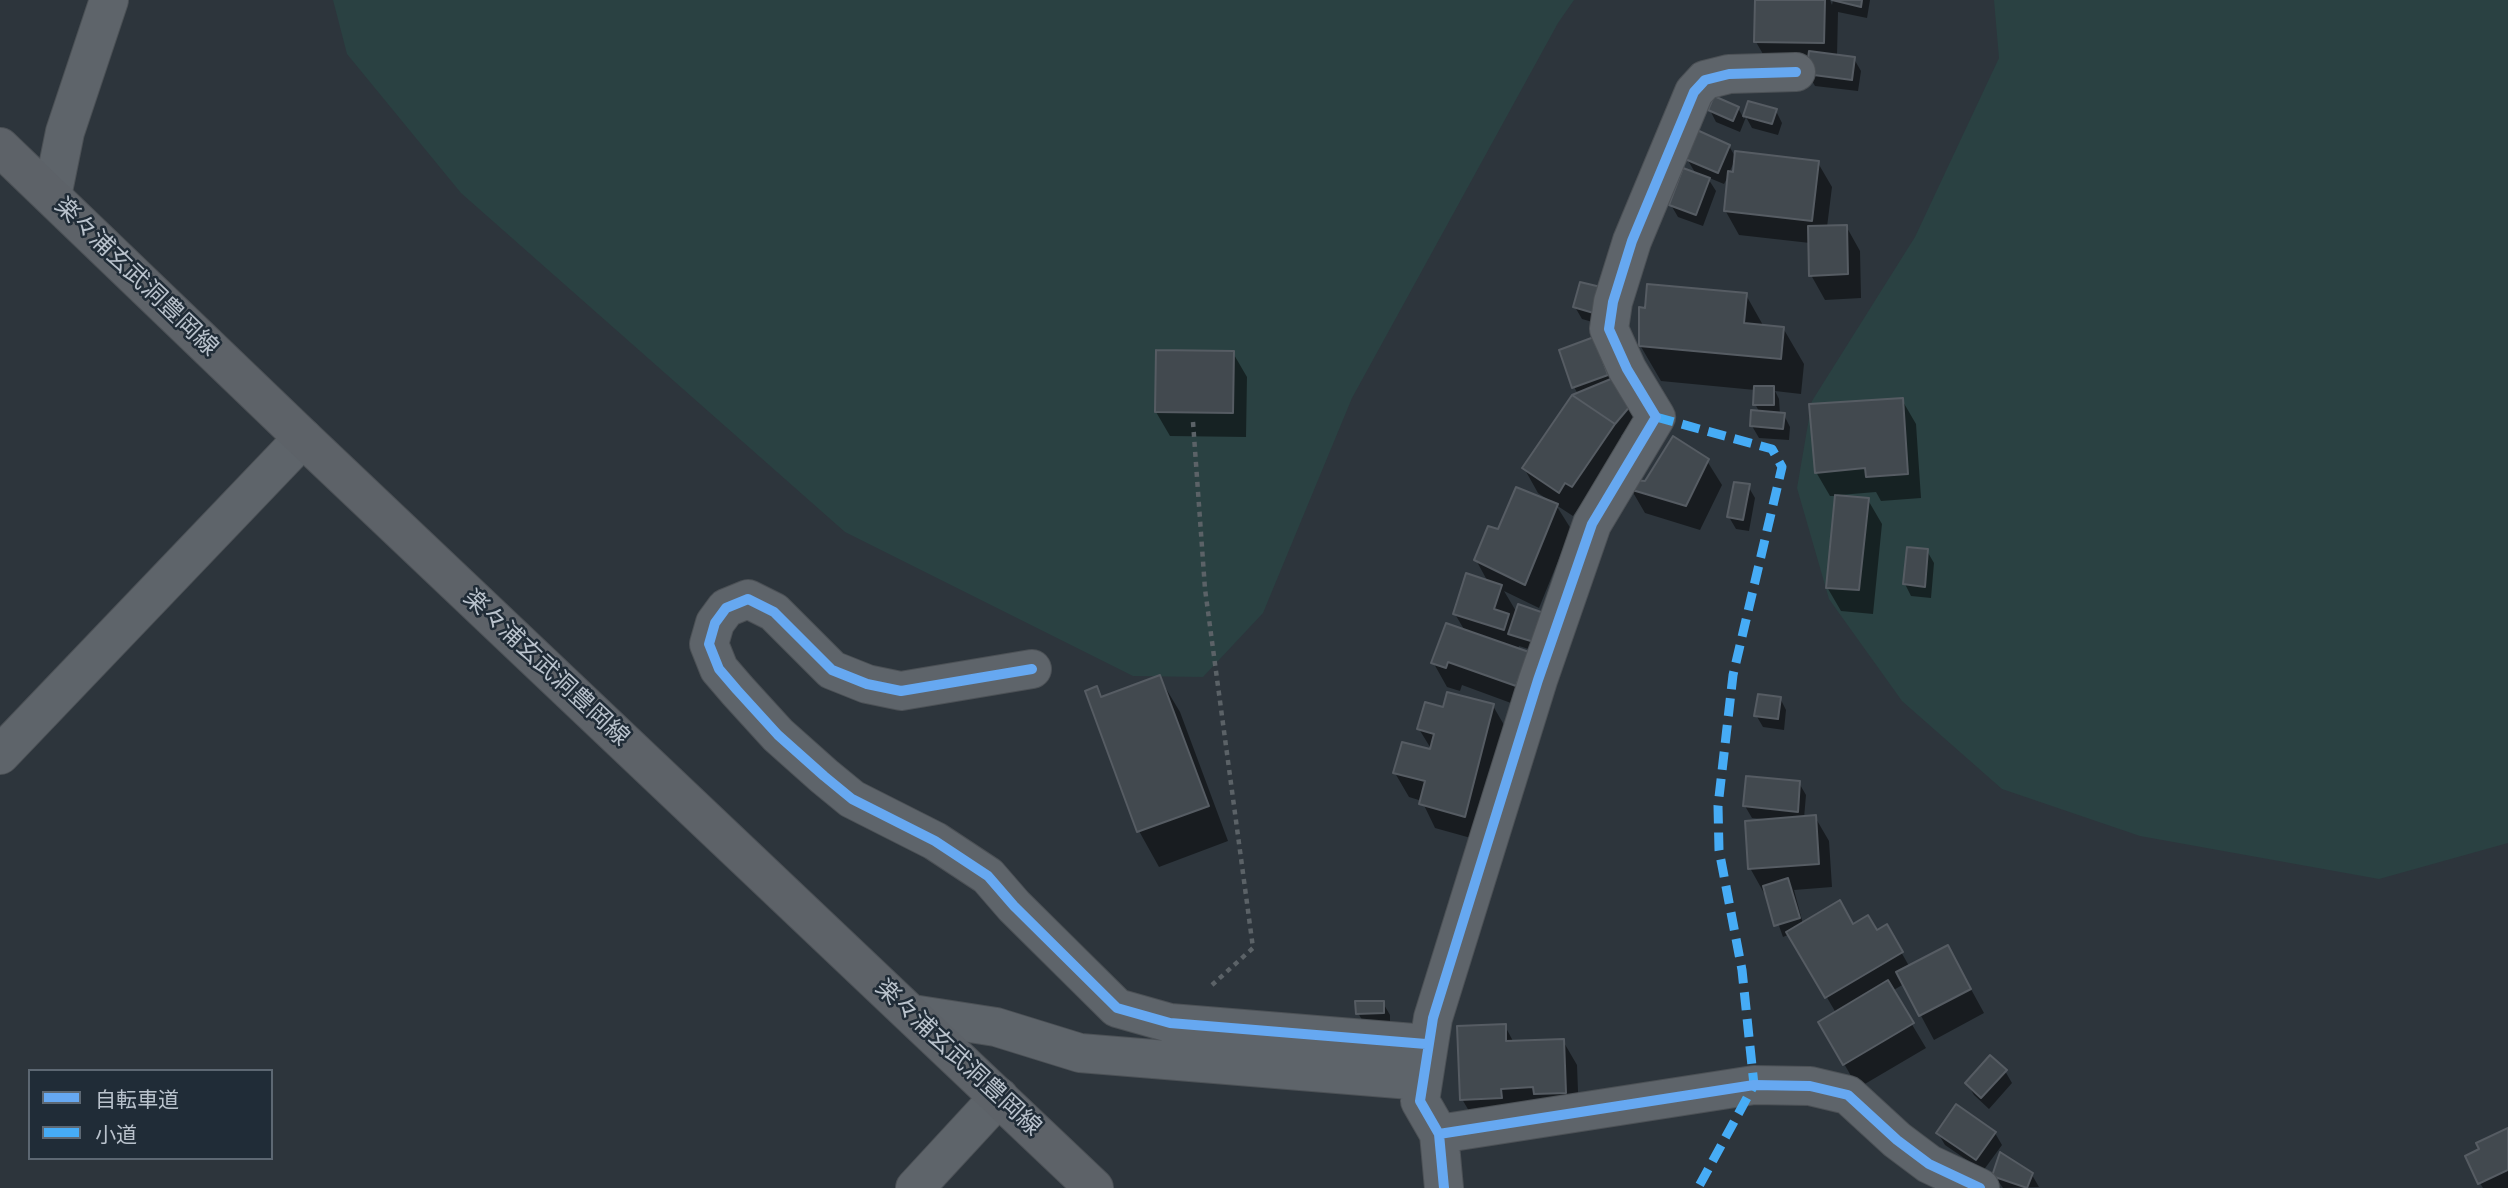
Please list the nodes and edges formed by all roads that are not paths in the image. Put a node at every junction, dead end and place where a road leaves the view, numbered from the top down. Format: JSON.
{"nodes":[{"id":1,"x":109,"y":0,"type":"edge"},
{"id":2,"x":1796,"y":72,"type":"dead end"},
{"id":3,"x":0,"y":147,"type":"edge"},
{"id":4,"x":52,"y":196,"type":"junction"},
{"id":5,"x":303,"y":438,"type":"junction"},
{"id":6,"x":1032,"y":669,"type":"dead end"},
{"id":7,"x":0,"y":755,"type":"edge"},
{"id":8,"x":912,"y":1014,"type":"junction"},
{"id":9,"x":1425,"y":1063,"type":"junction"},
{"id":10,"x":999,"y":1097,"type":"junction"},
{"id":11,"x":1439,"y":1134,"type":"junction"},
{"id":12,"x":915,"y":1188,"type":"edge"},
{"id":13,"x":1094,"y":1188,"type":"edge"},
{"id":14,"x":1444,"y":1188,"type":"edge"},
{"id":15,"x":1979,"y":1188,"type":"edge"}],
"edges":[{"from":1,"to":4,"type":"street"},
{"from":2,"to":9,"type":"street"},
{"from":3,"to":4,"type":"main road","name":"楽々浦玄武洞豊岡線"},
{"from":4,"to":5,"type":"main road","name":"楽々浦玄武洞豊岡線"},
{"from":5,"to":7,"type":"street"},
{"from":5,"to":8,"type":"main road","name":"楽々浦玄武洞豊岡線"},
{"from":6,"to":9,"type":"street"},
{"from":8,"to":9,"type":"street"},
{"from":8,"to":10,"type":"main road","name":"楽々浦玄武洞豊岡線"},
{"from":9,"to":11,"type":"street"},
{"from":10,"to":12,"type":"street"},
{"from":10,"to":13,"type":"main road","name":"楽々浦玄武洞豊岡線"},
{"from":11,"to":14,"type":"street"},
{"from":11,"to":15,"type":"street"}]}
